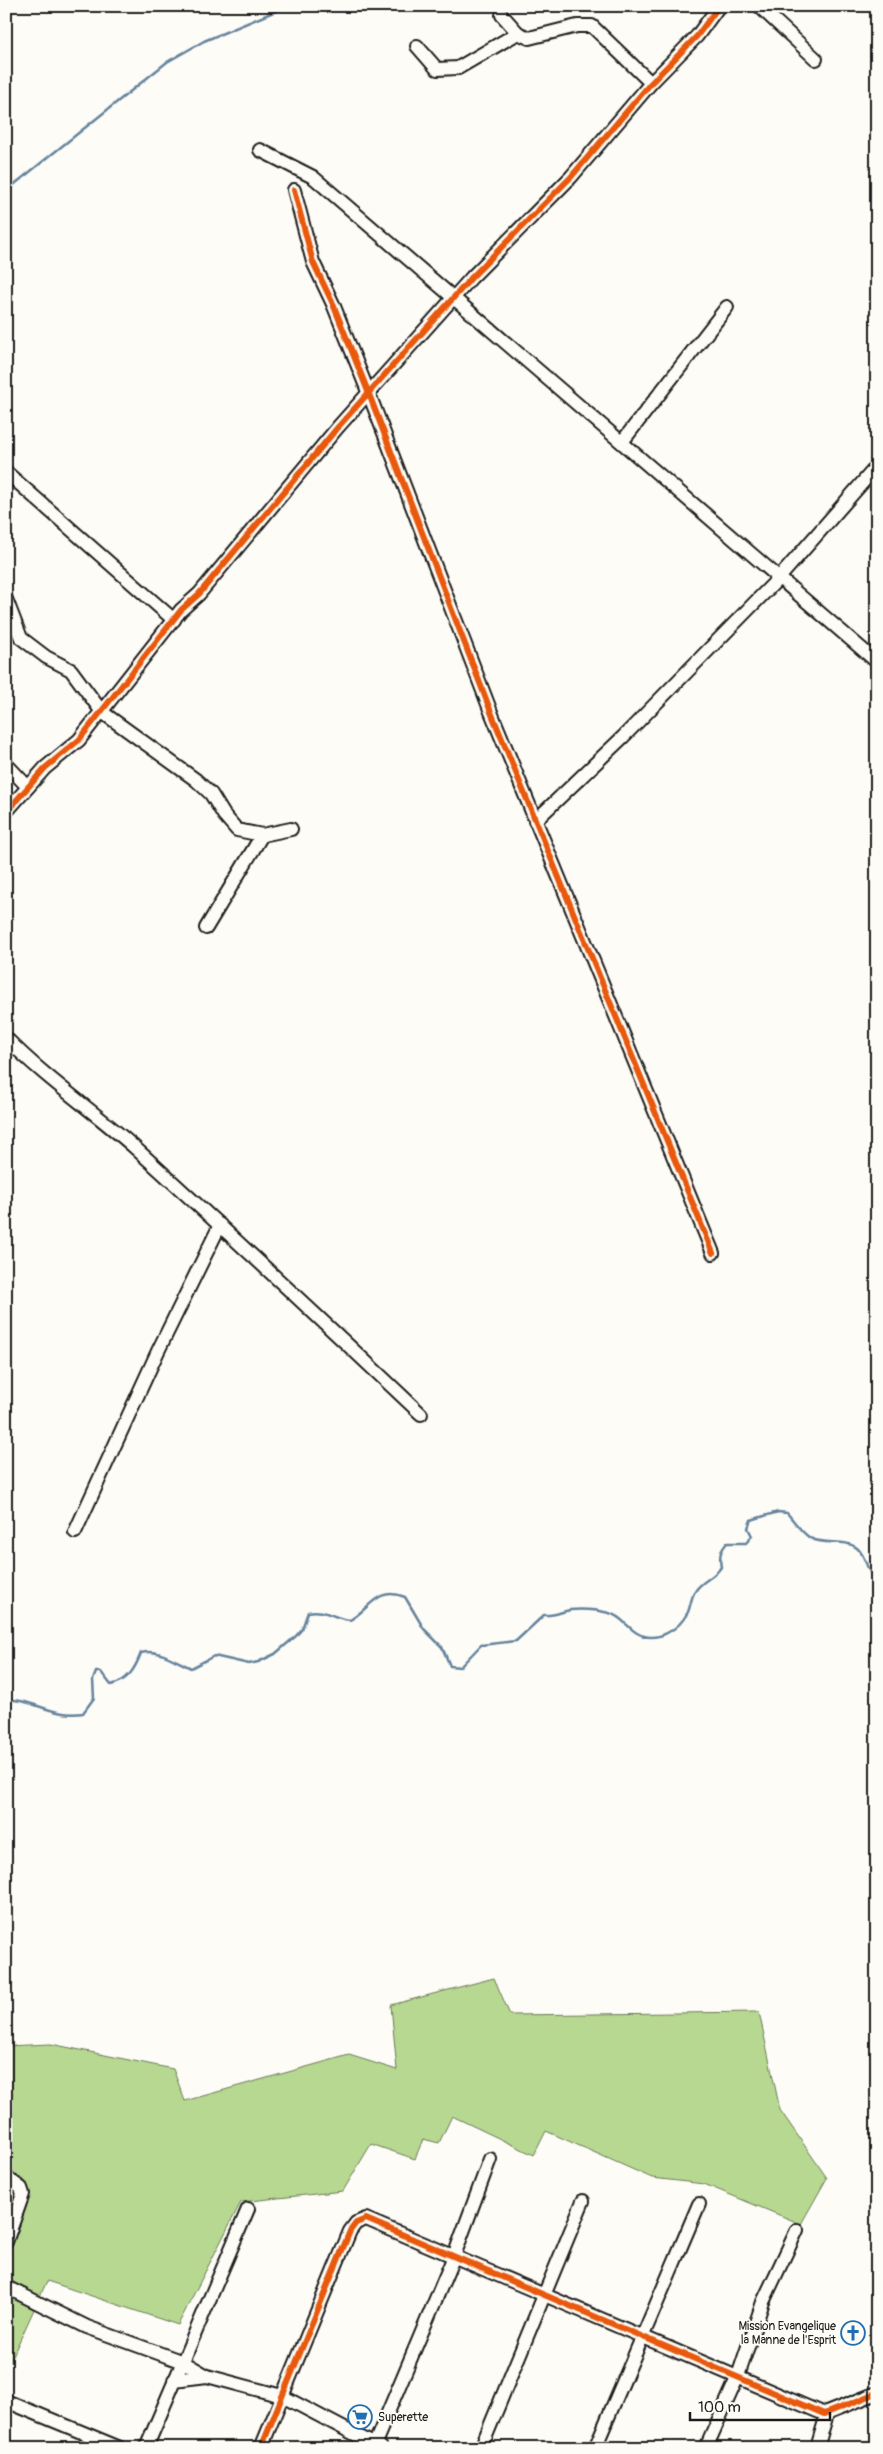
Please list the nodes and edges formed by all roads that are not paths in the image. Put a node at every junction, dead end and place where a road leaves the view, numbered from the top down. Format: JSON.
{"nodes":[{"id":1,"x":719,"y":6,"type":"edge"},
{"id":2,"x":759,"y":6,"type":"edge"},
{"id":3,"x":502,"y":15,"type":"dead end"},
{"id":4,"x":518,"y":33,"type":"junction"},
{"id":5,"x":417,"y":46,"type":"dead end"},
{"id":6,"x":816,"y":59,"type":"dead end"},
{"id":7,"x":651,"y":83,"type":"junction"},
{"id":8,"x":260,"y":150,"type":"dead end"},
{"id":9,"x":294,"y":190,"type":"dead end"},
{"id":10,"x":454,"y":298,"type":"junction"},
{"id":11,"x":727,"y":307,"type":"dead end"},
{"id":12,"x":369,"y":394,"type":"junction"},
{"id":13,"x":622,"y":442,"type":"junction"},
{"id":14,"x":877,"y":466,"type":"edge"},
{"id":15,"x":6,"y":472,"type":"edge"},
{"id":16,"x":778,"y":579,"type":"junction"},
{"id":17,"x":6,"y":598,"type":"edge"},
{"id":18,"x":174,"y":620,"type":"junction"},
{"id":19,"x":877,"y":662,"type":"edge"},
{"id":20,"x":102,"y":712,"type":"junction"},
{"id":21,"x":6,"y":764,"type":"edge"},
{"id":22,"x":28,"y":787,"type":"junction"},
{"id":23,"x":6,"y":812,"type":"edge"},
{"id":24,"x":535,"y":821,"type":"junction"},
{"id":25,"x":291,"y":829,"type":"dead end"},
{"id":26,"x":262,"y":835,"type":"junction"},
{"id":27,"x":206,"y":928,"type":"dead end"},
{"id":28,"x":6,"y":1038,"type":"edge"},
{"id":29,"x":220,"y":1225,"type":"junction"},
{"id":30,"x":712,"y":1253,"type":"dead end"},
{"id":31,"x":421,"y":1414,"type":"dead end"},
{"id":32,"x":75,"y":1532,"type":"dead end"},
{"id":33,"x":490,"y":2159,"type":"dead end"},
{"id":34,"x":6,"y":2177,"type":"edge"},
{"id":35,"x":583,"y":2201,"type":"dead end"},
{"id":36,"x":699,"y":2204,"type":"dead end"},
{"id":37,"x":248,"y":2209,"type":"dead end"},
{"id":38,"x":796,"y":2230,"type":"dead end"},
{"id":39,"x":6,"y":2242,"type":"edge"},
{"id":40,"x":454,"y":2256,"type":"junction"},
{"id":41,"x":6,"y":2287,"type":"edge"},
{"id":42,"x":544,"y":2295,"type":"junction"},
{"id":43,"x":643,"y":2335,"type":"junction"},
{"id":44,"x":183,"y":2362,"type":"junction"},
{"id":45,"x":208,"y":2376,"type":"junction"},
{"id":46,"x":738,"y":2376,"type":"junction"},
{"id":47,"x":174,"y":2380,"type":"junction"},
{"id":48,"x":877,"y":2393,"type":"edge"},
{"id":49,"x":282,"y":2396,"type":"junction"},
{"id":50,"x":6,"y":2402,"type":"edge"},
{"id":51,"x":827,"y":2414,"type":"junction"},
{"id":52,"x":376,"y":2447,"type":"edge"},
{"id":53,"x":120,"y":2448,"type":"edge"},
{"id":54,"x":146,"y":2448,"type":"edge"},
{"id":55,"x":261,"y":2448,"type":"edge"},
{"id":56,"x":481,"y":2448,"type":"edge"},
{"id":57,"x":595,"y":2448,"type":"edge"},
{"id":58,"x":706,"y":2448,"type":"edge"},
{"id":59,"x":817,"y":2448,"type":"edge"}],
"edges":[{"from":1,"to":7,"type":"street"},
{"from":2,"to":6,"type":"street"},
{"from":3,"to":4,"type":"street"},
{"from":4,"to":5,"type":"street"},
{"from":4,"to":7,"type":"street"},
{"from":7,"to":10,"type":"street"},
{"from":8,"to":10,"type":"street"},
{"from":9,"to":12,"type":"street"},
{"from":10,"to":12,"type":"street"},
{"from":10,"to":13,"type":"street"},
{"from":11,"to":13,"type":"street"},
{"from":12,"to":18,"type":"street"},
{"from":12,"to":24,"type":"street"},
{"from":13,"to":16,"type":"street"},
{"from":14,"to":16,"type":"street"},
{"from":15,"to":18,"type":"street"},
{"from":16,"to":19,"type":"street"},
{"from":16,"to":24,"type":"street"},
{"from":17,"to":20,"type":"street"},
{"from":18,"to":20,"type":"street"},
{"from":20,"to":22,"type":"street"},
{"from":20,"to":26,"type":"street"},
{"from":21,"to":22,"type":"street"},
{"from":22,"to":23,"type":"street"},
{"from":24,"to":30,"type":"street"},
{"from":25,"to":26,"type":"street"},
{"from":26,"to":27,"type":"street"},
{"from":28,"to":29,"type":"street"},
{"from":29,"to":31,"type":"street"},
{"from":29,"to":32,"type":"street"},
{"from":33,"to":40,"type":"street"},
{"from":34,"to":39,"type":"street"},
{"from":35,"to":42,"type":"street"},
{"from":36,"to":43,"type":"street"},
{"from":37,"to":44,"type":"street"},
{"from":38,"to":46,"type":"street"},
{"from":40,"to":42,"type":"street"},
{"from":40,"to":49,"type":"street"},
{"from":40,"to":52,"type":"street"},
{"from":41,"to":44,"type":"street"},
{"from":42,"to":43,"type":"street"},
{"from":42,"to":56,"type":"street"},
{"from":43,"to":46,"type":"street"},
{"from":43,"to":57,"type":"street"},
{"from":44,"to":45,"type":"street"},
{"from":44,"to":47,"type":"street"},
{"from":45,"to":47,"type":"street"},
{"from":45,"to":49,"type":"street"},
{"from":46,"to":51,"type":"street"},
{"from":46,"to":58,"type":"street"},
{"from":47,"to":54,"type":"street"},
{"from":48,"to":51,"type":"street"},
{"from":49,"to":52,"type":"street"},
{"from":49,"to":55,"type":"street"},
{"from":50,"to":53,"type":"street"},
{"from":51,"to":59,"type":"street"}]}
